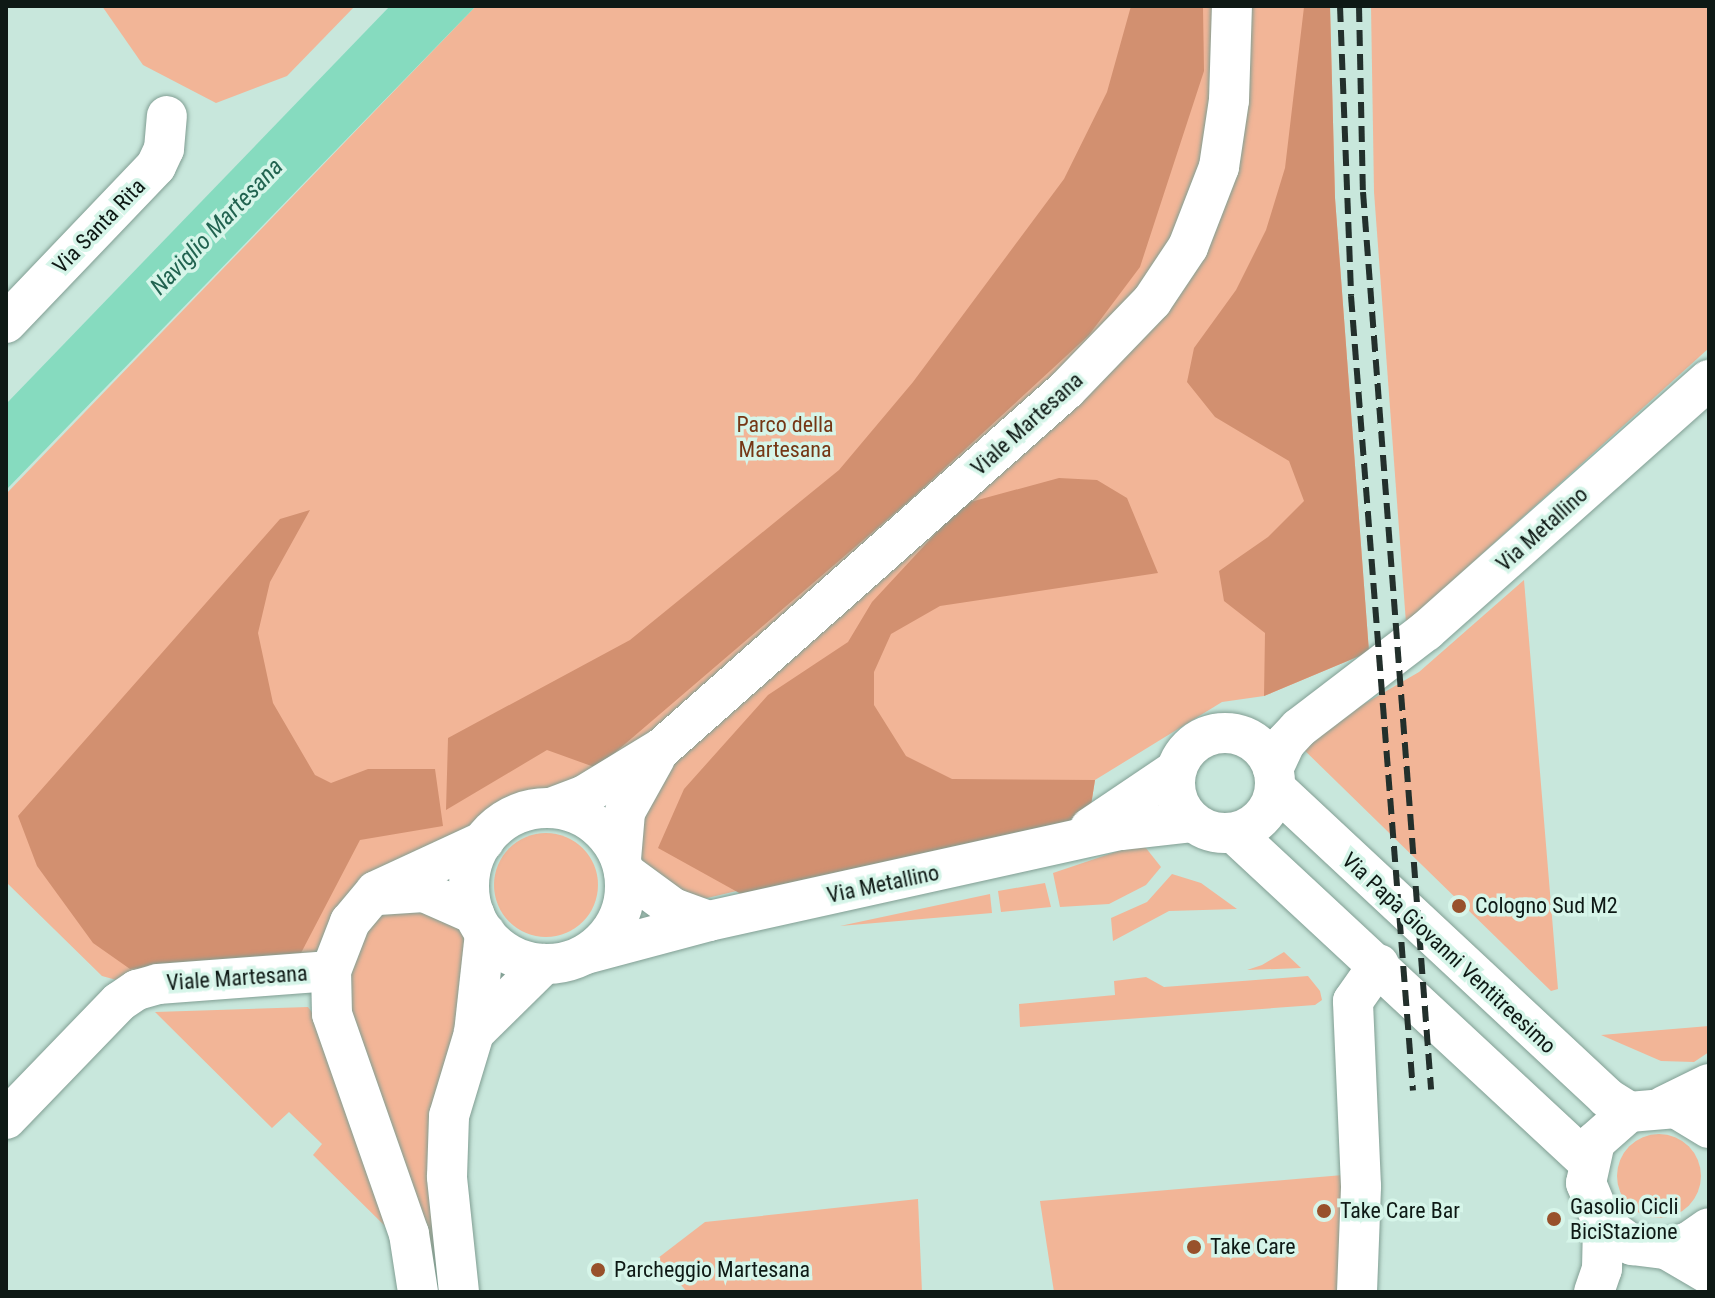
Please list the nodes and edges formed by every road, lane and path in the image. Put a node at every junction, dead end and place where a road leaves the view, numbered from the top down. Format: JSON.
{"nodes":[{"id":1,"x":1232,"y":6,"type":"edge"},
{"id":2,"x":167,"y":116,"type":"dead end"},
{"id":3,"x":6,"y":323,"type":"edge"},
{"id":4,"x":1709,"y":380,"type":"edge"},
{"id":5,"x":1370,"y":670,"type":"junction"},
{"id":6,"x":1230,"y":733,"type":"junction"},
{"id":7,"x":662,"y":748,"type":"junction"},
{"id":8,"x":1176,"y":770,"type":"junction"},
{"id":9,"x":1274,"y":778,"type":"junction"},
{"id":10,"x":551,"y":808,"type":"junction"},
{"id":11,"x":1192,"y":822,"type":"junction"},
{"id":12,"x":1234,"y":833,"type":"junction"},
{"id":13,"x":484,"y":841,"type":"junction"},
{"id":14,"x":1057,"y":845,"type":"junction"},
{"id":15,"x":622,"y":866,"type":"junction"},
{"id":16,"x":370,"y":896,"type":"junction"},
{"id":17,"x":709,"y":921,"type":"junction"},
{"id":18,"x":479,"y":923,"type":"junction"},
{"id":19,"x":586,"y":954,"type":"junction"},
{"id":20,"x":544,"y":964,"type":"junction"},
{"id":21,"x":1379,"y":964,"type":"junction"},
{"id":22,"x":331,"y":971,"type":"junction"},
{"id":23,"x":474,"y":1033,"type":"junction"},
{"id":24,"x":1709,"y":1084,"type":"edge"},
{"id":25,"x":1647,"y":1109,"type":"junction"},
{"id":26,"x":6,"y":1119,"type":"edge"},
{"id":27,"x":1709,"y":1128,"type":"edge"},
{"id":28,"x":1587,"y":1161,"type":"junction"},
{"id":29,"x":1603,"y":1224,"type":"junction"},
{"id":30,"x":1709,"y":1228,"type":"edge"},
{"id":31,"x":1655,"y":1249,"type":"junction"},
{"id":32,"x":1709,"y":1274,"type":"edge"},
{"id":33,"x":418,"y":1292,"type":"edge"},
{"id":34,"x":459,"y":1292,"type":"edge"},
{"id":35,"x":1357,"y":1292,"type":"edge"},
{"id":36,"x":1595,"y":1292,"type":"edge"}],
"edges":[{"from":1,"to":7,"type":"street","name":"Viale Martesana"},
{"from":2,"to":3,"type":"street","name":"Via Santa Rita"},
{"from":4,"to":5,"type":"street","name":"Via Metallino"},
{"from":5,"to":6,"type":"street","name":"Via Metallino"},
{"from":5,"to":9,"type":"street","name":"Via Metallino"},
{"from":6,"to":8,"type":"street"},
{"from":6,"to":9,"type":"street"},
{"from":7,"to":10,"type":"street","name":"Viale Martesana"},
{"from":7,"to":15,"type":"street","name":"Viale Martesana"},
{"from":8,"to":11,"type":"street"},
{"from":8,"to":14,"type":"street","name":"Via Metallino"},
{"from":9,"to":12,"type":"street"},
{"from":9,"to":25,"type":"street","name":"Via Papa Giovanni Ventitreesimo"},
{"from":10,"to":13,"type":"street"},
{"from":10,"to":15,"type":"street"},
{"from":11,"to":12,"type":"street"},
{"from":11,"to":14,"type":"street","name":"Via Metallino"},
{"from":12,"to":21,"type":"street"},
{"from":13,"to":16,"type":"street","name":"Viale Martesana"},
{"from":13,"to":18,"type":"street"},
{"from":14,"to":17,"type":"street","name":"Via Metallino"},
{"from":15,"to":17,"type":"street"},
{"from":15,"to":19,"type":"street"},
{"from":16,"to":18,"type":"street"},
{"from":16,"to":22,"type":"street","name":"Viale Martesana"},
{"from":17,"to":19,"type":"street","name":"Via Metallino"},
{"from":18,"to":20,"type":"street"},
{"from":18,"to":23,"type":"street"},
{"from":19,"to":20,"type":"street"},
{"from":20,"to":23,"type":"street"},
{"from":21,"to":28,"type":"street"},
{"from":21,"to":35,"type":"street"},
{"from":22,"to":26,"type":"street","name":"Viale Martesana"},
{"from":22,"to":33,"type":"street","name":"Viale Martesana"},
{"from":23,"to":34,"type":"street"},
{"from":24,"to":25,"type":"street"},
{"from":25,"to":27,"type":"street","name":"Via Papa Giovanni Ventitreesimo"},
{"from":25,"to":28,"type":"street"},
{"from":28,"to":29,"type":"street"},
{"from":29,"to":31,"type":"street"},
{"from":29,"to":36,"type":"street"},
{"from":30,"to":31,"type":"street"},
{"from":31,"to":32,"type":"street"},
{"from":31,"to":36,"type":"street"}]}
